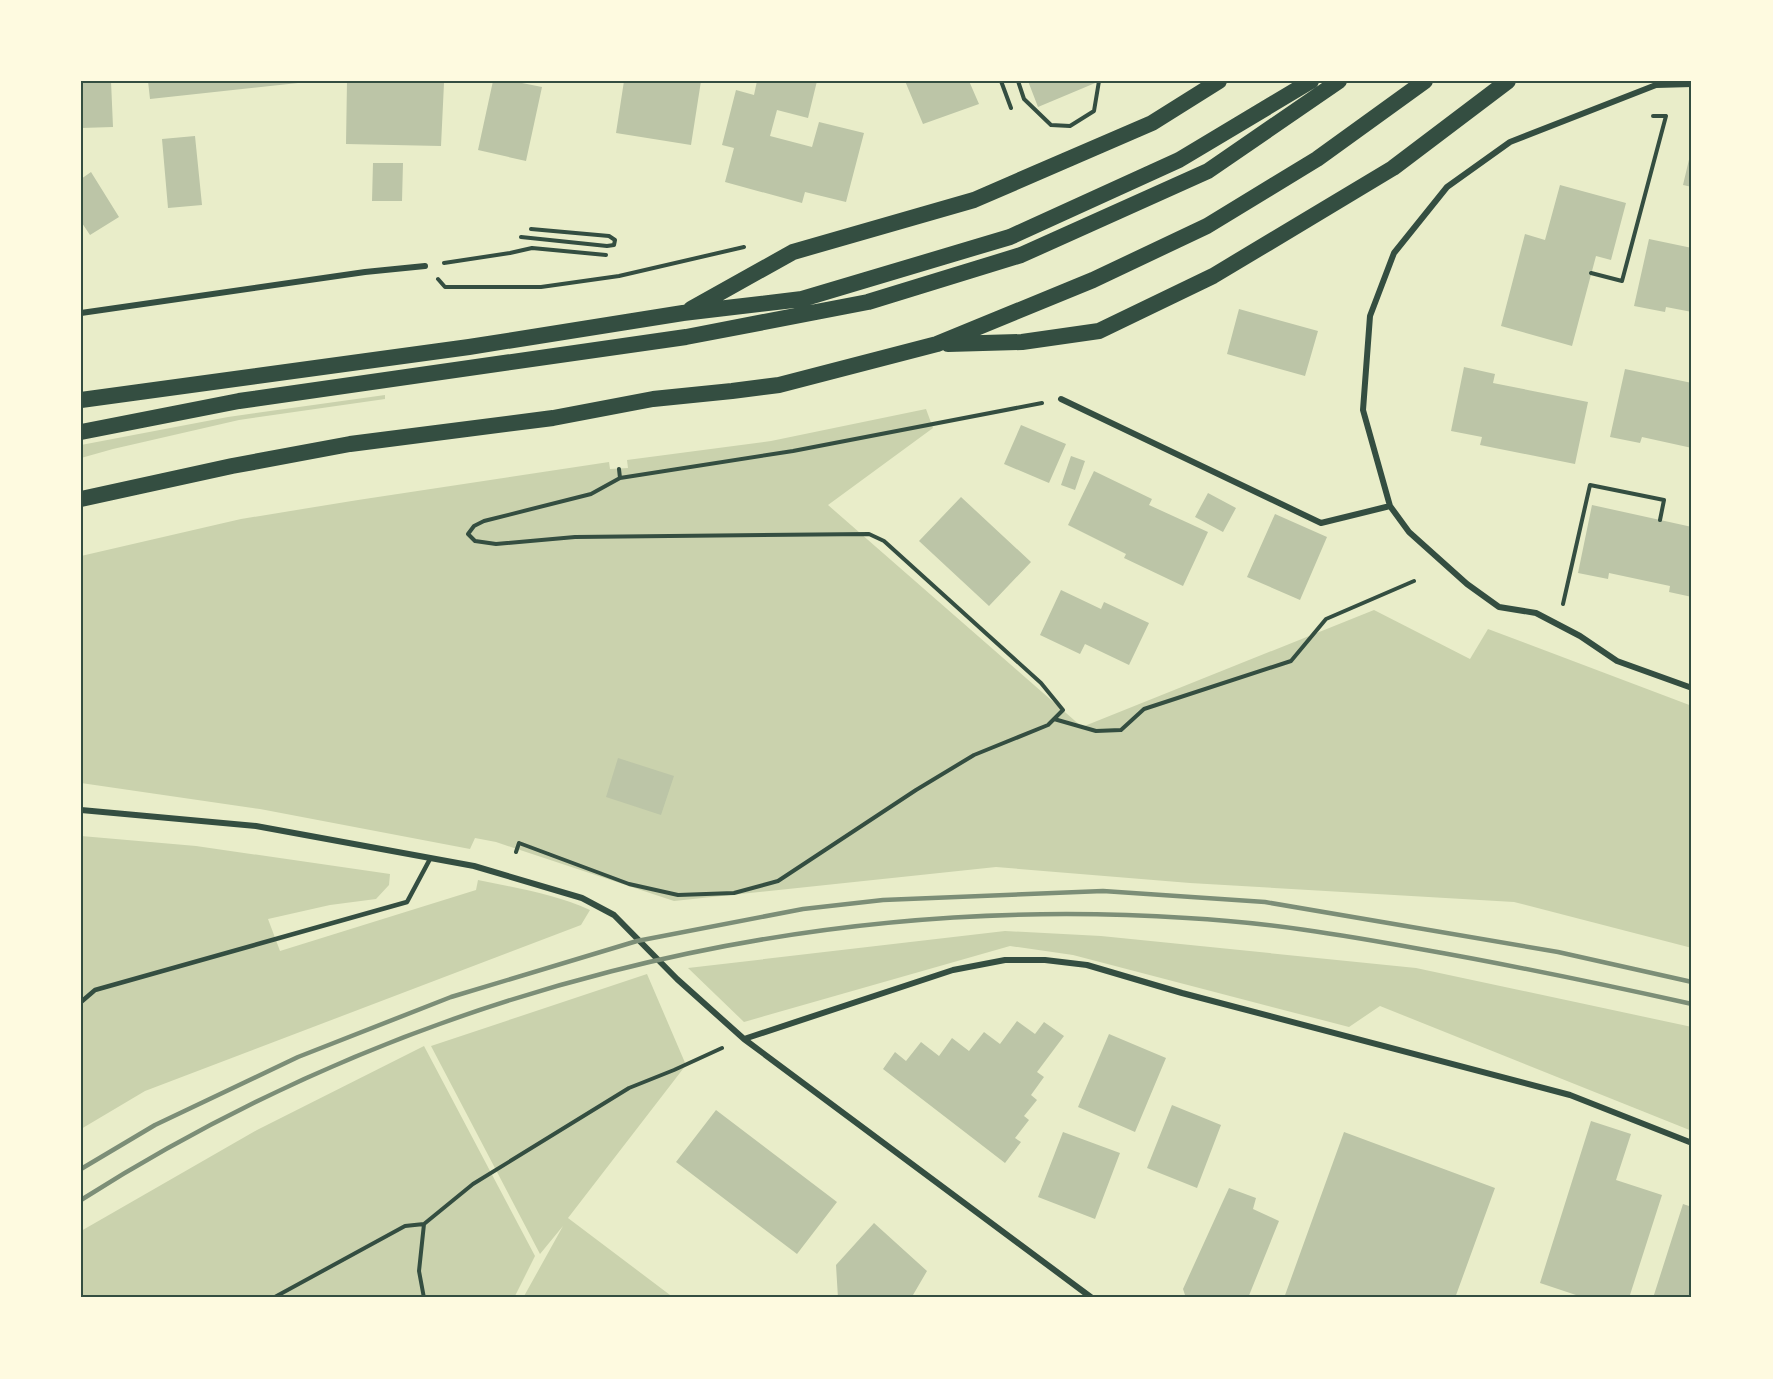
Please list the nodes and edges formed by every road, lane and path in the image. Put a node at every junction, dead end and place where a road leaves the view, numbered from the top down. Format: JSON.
{"nodes":[{"id":1,"x":1002,"y":81,"type":"edge"},
{"id":2,"x":1018,"y":81,"type":"edge"},
{"id":3,"x":1099,"y":81,"type":"edge"},
{"id":4,"x":1219,"y":81,"type":"edge"},
{"id":5,"x":1311,"y":81,"type":"edge"},
{"id":6,"x":1339,"y":81,"type":"edge"},
{"id":7,"x":1425,"y":81,"type":"edge"},
{"id":8,"x":1508,"y":81,"type":"edge"},
{"id":9,"x":1658,"y":83,"type":"edge"},
{"id":10,"x":1692,"y":84,"type":"edge"},
{"id":11,"x":1011,"y":108,"type":"dead end"},
{"id":12,"x":1653,"y":116,"type":"dead end"},
{"id":13,"x":531,"y":229,"type":"dead end"},
{"id":14,"x":521,"y":237,"type":"dead end"},
{"id":15,"x":749,"y":246,"type":"dead end"},
{"id":16,"x":606,"y":255,"type":"dead end"},
{"id":17,"x":425,"y":266,"type":"junction"},
{"id":18,"x":1591,"y":273,"type":"dead end"},
{"id":19,"x":683,"y":313,"type":"junction"},
{"id":20,"x":81,"y":314,"type":"edge"},
{"id":21,"x":937,"y":344,"type":"junction"},
{"id":22,"x":1061,"y":399,"type":"joint"},
{"id":23,"x":81,"y":400,"type":"edge"},
{"id":24,"x":81,"y":432,"type":"edge"},
{"id":25,"x":619,"y":469,"type":"dead end"},
{"id":26,"x":620,"y":478,"type":"junction"},
{"id":27,"x":81,"y":499,"type":"edge"},
{"id":28,"x":1390,"y":506,"type":"junction"},
{"id":29,"x":1660,"y":520,"type":"dead end"},
{"id":30,"x":1414,"y":581,"type":"dead end"},
{"id":31,"x":1558,"y":625,"type":"junction"},
{"id":32,"x":1692,"y":688,"type":"edge"},
{"id":33,"x":1054,"y":719,"type":"junction"},
{"id":34,"x":81,"y":810,"type":"edge"},
{"id":35,"x":516,"y":852,"type":"dead end"},
{"id":36,"x":430,"y":859,"type":"junction"},
{"id":37,"x":81,"y":1002,"type":"edge"},
{"id":38,"x":744,"y":1039,"type":"junction"},
{"id":39,"x":1692,"y":1143,"type":"edge"},
{"id":40,"x":424,"y":1224,"type":"junction"},
{"id":41,"x":273,"y":1298,"type":"edge"},
{"id":42,"x":424,"y":1298,"type":"edge"},
{"id":43,"x":1092,"y":1298,"type":"edge"}],
"edges":[{"from":1,"to":11,"type":"path"},
{"from":2,"to":3,"type":"path"},
{"from":4,"to":19,"type":"highway"},
{"from":5,"to":19,"type":"highway"},
{"from":6,"to":24,"type":"highway"},
{"from":7,"to":21,"type":"highway"},
{"from":8,"to":21,"type":"highway"},
{"from":9,"to":10,"type":"street"},
{"from":9,"to":28,"type":"street"},
{"from":12,"to":18,"type":"path"},
{"from":13,"to":14,"type":"path"},
{"from":15,"to":17,"type":"path"},
{"from":16,"to":17,"type":"path"},
{"from":17,"to":20,"type":"street"},
{"from":19,"to":23,"type":"highway"},
{"from":21,"to":27,"type":"highway"},
{"from":22,"to":26,"type":"path"},
{"from":22,"to":28,"type":"street"},
{"from":25,"to":26,"type":"path"},
{"from":26,"to":33,"type":"path"},
{"from":28,"to":31,"type":"street"},
{"from":29,"to":31,"type":"path"},
{"from":30,"to":33,"type":"path"},
{"from":31,"to":32,"type":"street"},
{"from":33,"to":35,"type":"path"},
{"from":34,"to":36,"type":"street"},
{"from":36,"to":37,"type":"lane"},
{"from":36,"to":38,"type":"street"},
{"from":38,"to":39,"type":"street"},
{"from":38,"to":40,"type":"path"},
{"from":38,"to":43,"type":"street"},
{"from":40,"to":41,"type":"path"},
{"from":40,"to":42,"type":"path"}]}
